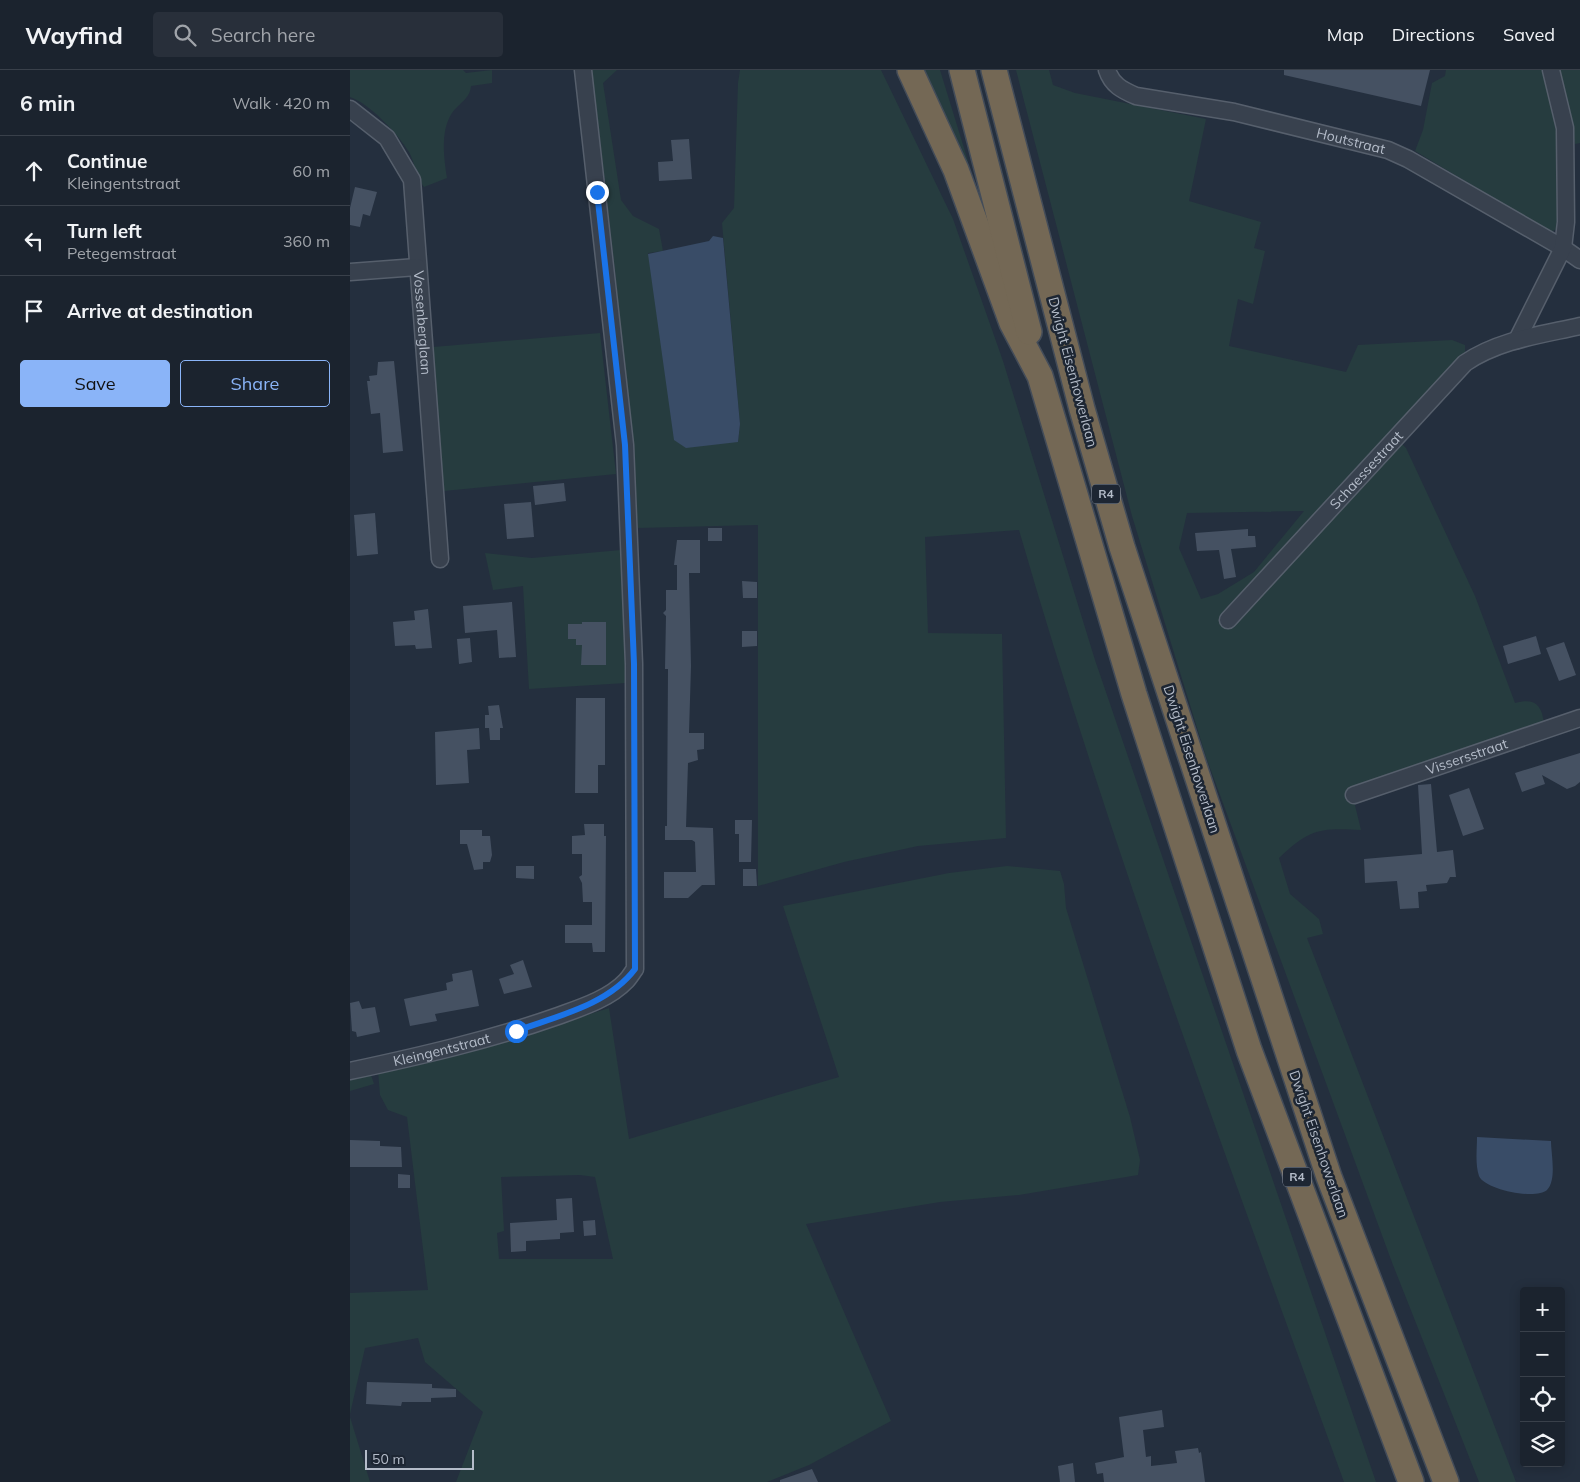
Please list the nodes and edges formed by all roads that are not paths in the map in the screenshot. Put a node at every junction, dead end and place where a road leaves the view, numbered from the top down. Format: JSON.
{"nodes":[{"id":1,"x":583,"y":70,"type":"edge"},
{"id":2,"x":910,"y":70,"type":"edge"},
{"id":3,"x":962,"y":70,"type":"edge"},
{"id":4,"x":994,"y":70,"type":"edge"},
{"id":5,"x":1107,"y":70,"type":"edge"},
{"id":6,"x":1551,"y":70,"type":"edge"},
{"id":7,"x":350,"y":109,"type":"edge"},
{"id":8,"x":1563,"y":248,"type":"junction"},
{"id":9,"x":1580,"y":260,"type":"edge"},
{"id":10,"x":417,"y":267,"type":"junction"},
{"id":11,"x":350,"y":272,"type":"edge"},
{"id":12,"x":1580,"y":326,"type":"edge"},
{"id":13,"x":1517,"y":340,"type":"junction"},
{"id":14,"x":1040,"y":376,"type":"junction"},
{"id":15,"x":440,"y":560,"type":"dead end"},
{"id":16,"x":1228,"y":620,"type":"dead end"},
{"id":17,"x":1580,"y":718,"type":"edge"},
{"id":18,"x":1354,"y":795,"type":"dead end"},
{"id":19,"x":350,"y":1071,"type":"edge"},
{"id":20,"x":1427,"y":1436,"type":"junction"},
{"id":21,"x":1405,"y":1480,"type":"edge"},
{"id":22,"x":1446,"y":1482,"type":"edge"},
{"id":23,"x":1461,"y":1482,"type":"edge"}],
"edges":[{"from":1,"to":19,"type":"street","name":"Kleingentstraat"},
{"from":2,"to":14,"type":"highway"},
{"from":3,"to":14,"type":"highway","number":"R4"},
{"from":4,"to":20,"type":"highway","name":"Dwight Eisenhowerlaan","number":"R4"},
{"from":5,"to":8,"type":"street","name":"Houtstraat"},
{"from":6,"to":8,"type":"street"},
{"from":7,"to":10,"type":"street","name":"Vossenberglaan"},
{"from":8,"to":9,"type":"street","name":"Houtstraat"},
{"from":8,"to":13,"type":"street"},
{"from":10,"to":11,"type":"street"},
{"from":10,"to":15,"type":"street","name":"Vossenberglaan"},
{"from":12,"to":13,"type":"street","name":"Schaessestraat"},
{"from":13,"to":16,"type":"street","name":"Schaessestraat"},
{"from":14,"to":21,"type":"highway","number":"R4"},
{"from":17,"to":18,"type":"street","name":"Vissersstraat"},
{"from":20,"to":22,"type":"highway","number":"R4"},
{"from":20,"to":23,"type":"highway"}]}
